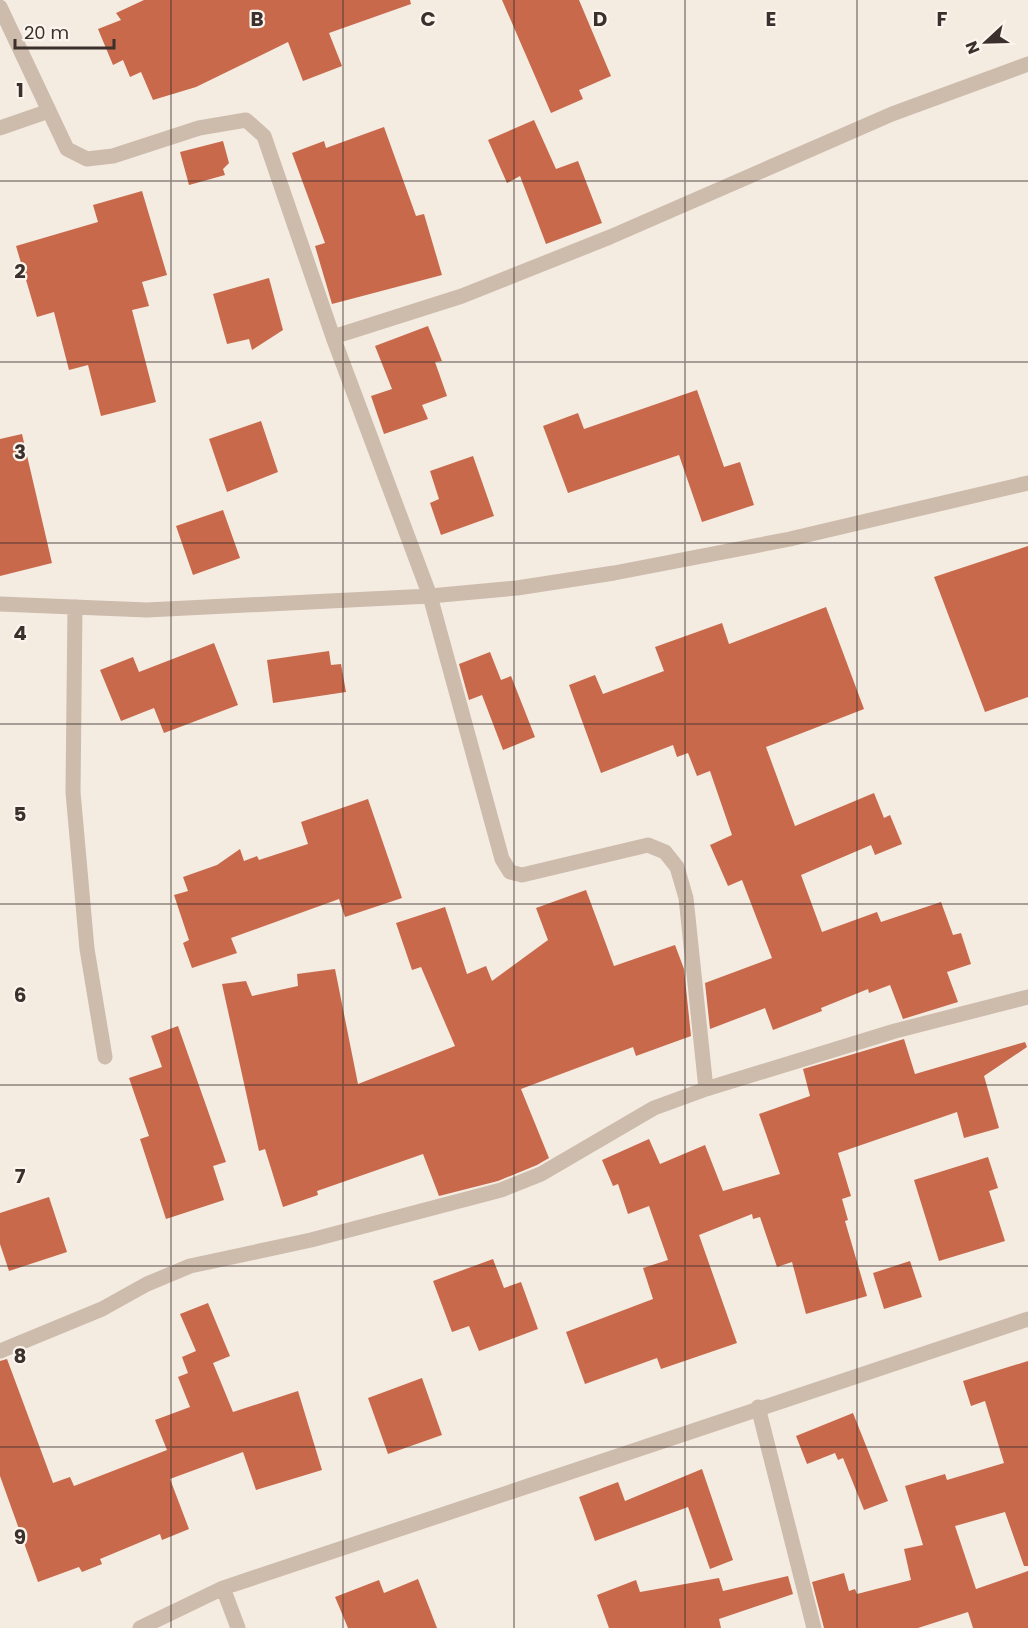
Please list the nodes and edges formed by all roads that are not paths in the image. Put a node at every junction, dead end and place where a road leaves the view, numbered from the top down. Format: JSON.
{"nodes":[{"id":1,"x":0,"y":7,"type":"edge"},
{"id":2,"x":1028,"y":64,"type":"edge"},
{"id":3,"x":49,"y":111,"type":"junction"},
{"id":4,"x":0,"y":128,"type":"edge"},
{"id":5,"x":333,"y":337,"type":"junction"},
{"id":6,"x":1028,"y":483,"type":"edge"},
{"id":7,"x":430,"y":596,"type":"junction"},
{"id":8,"x":0,"y":604,"type":"edge"},
{"id":9,"x":75,"y":607,"type":"junction"},
{"id":10,"x":1028,"y":998,"type":"edge"},
{"id":11,"x":105,"y":1057,"type":"dead end"},
{"id":12,"x":706,"y":1089,"type":"junction"},
{"id":13,"x":1028,"y":1319,"type":"edge"},
{"id":14,"x":0,"y":1351,"type":"edge"},
{"id":15,"x":758,"y":1407,"type":"junction"},
{"id":16,"x":223,"y":1588,"type":"junction"},
{"id":17,"x":140,"y":1628,"type":"edge"},
{"id":18,"x":238,"y":1628,"type":"edge"},
{"id":19,"x":814,"y":1628,"type":"edge"}],
"edges":[{"from":1,"to":3,"type":"street"},
{"from":2,"to":5,"type":"street"},
{"from":3,"to":4,"type":"street"},
{"from":3,"to":5,"type":"street"},
{"from":5,"to":7,"type":"street"},
{"from":6,"to":7,"type":"street"},
{"from":7,"to":9,"type":"street"},
{"from":7,"to":12,"type":"street"},
{"from":8,"to":9,"type":"street"},
{"from":9,"to":11,"type":"street"},
{"from":10,"to":12,"type":"street"},
{"from":12,"to":14,"type":"street"},
{"from":13,"to":15,"type":"street"},
{"from":15,"to":16,"type":"street"},
{"from":15,"to":19,"type":"street"},
{"from":16,"to":17,"type":"street"},
{"from":16,"to":18,"type":"street"}]}
